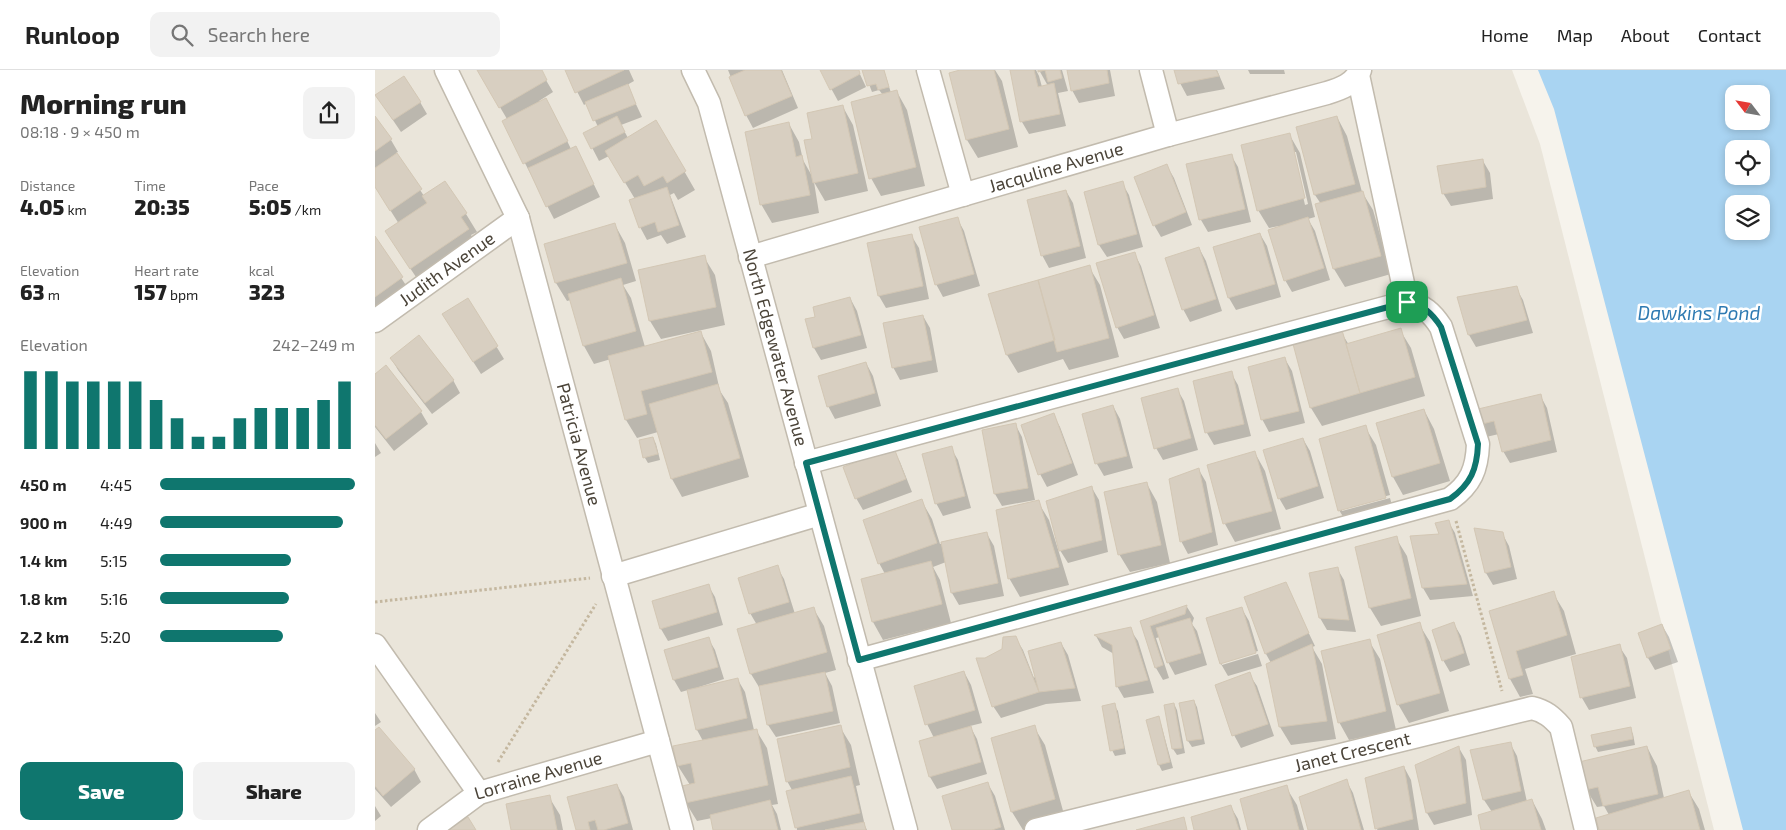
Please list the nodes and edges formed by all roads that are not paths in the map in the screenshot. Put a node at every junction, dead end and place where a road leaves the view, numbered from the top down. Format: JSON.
{"nodes":[{"id":1,"x":446,"y":70,"type":"edge"},
{"id":2,"x":693,"y":70,"type":"edge"},
{"id":3,"x":928,"y":70,"type":"edge"},
{"id":4,"x":1151,"y":70,"type":"edge"},
{"id":5,"x":1359,"y":72,"type":"edge"},
{"id":6,"x":1168,"y":135,"type":"junction"},
{"id":7,"x":963,"y":195,"type":"junction"},
{"id":8,"x":518,"y":218,"type":"junction"},
{"id":9,"x":750,"y":257,"type":"junction"},
{"id":10,"x":1407,"y":302,"type":"junction"},
{"id":11,"x":375,"y":321,"type":"edge"},
{"id":12,"x":806,"y":463,"type":"junction"},
{"id":13,"x":820,"y":514,"type":"junction"},
{"id":14,"x":613,"y":576,"type":"junction"},
{"id":15,"x":375,"y":644,"type":"edge"},
{"id":16,"x":859,"y":660,"type":"junction"},
{"id":17,"x":658,"y":741,"type":"junction"},
{"id":18,"x":479,"y":793,"type":"junction"},
{"id":19,"x":429,"y":830,"type":"edge"},
{"id":20,"x":682,"y":830,"type":"edge"},
{"id":21,"x":905,"y":830,"type":"edge"},
{"id":22,"x":1036,"y":830,"type":"edge"},
{"id":23,"x":1586,"y":830,"type":"edge"}],
"edges":[{"from":1,"to":8,"type":"street","name":"Patricia Avenue"},
{"from":2,"to":9,"type":"street","name":"North Edgewater Avenue"},
{"from":3,"to":7,"type":"street"},
{"from":4,"to":6,"type":"street"},
{"from":5,"to":6,"type":"street","name":"Jacquline Avenue"},
{"from":5,"to":10,"type":"street"},
{"from":6,"to":7,"type":"street","name":"Jacquline Avenue"},
{"from":7,"to":9,"type":"street","name":"Jacquline Avenue"},
{"from":8,"to":11,"type":"street","name":"Judith Avenue"},
{"from":8,"to":14,"type":"street","name":"Patricia Avenue"},
{"from":9,"to":12,"type":"street","name":"North Edgewater Avenue"},
{"from":10,"to":12,"type":"street"},
{"from":10,"to":16,"type":"street"},
{"from":12,"to":13,"type":"street","name":"North Edgewater Avenue"},
{"from":13,"to":14,"type":"street"},
{"from":13,"to":16,"type":"street","name":"North Edgewater Avenue"},
{"from":14,"to":17,"type":"street","name":"Patricia Avenue"},
{"from":15,"to":18,"type":"street"},
{"from":16,"to":21,"type":"street","name":"North Edgewater Avenue"},
{"from":17,"to":18,"type":"street","name":"Lorraine Avenue"},
{"from":17,"to":20,"type":"street","name":"Patricia Avenue"},
{"from":18,"to":19,"type":"street","name":"Lorraine Avenue"},
{"from":22,"to":23,"type":"street","name":"Janet Crescent"}]}
